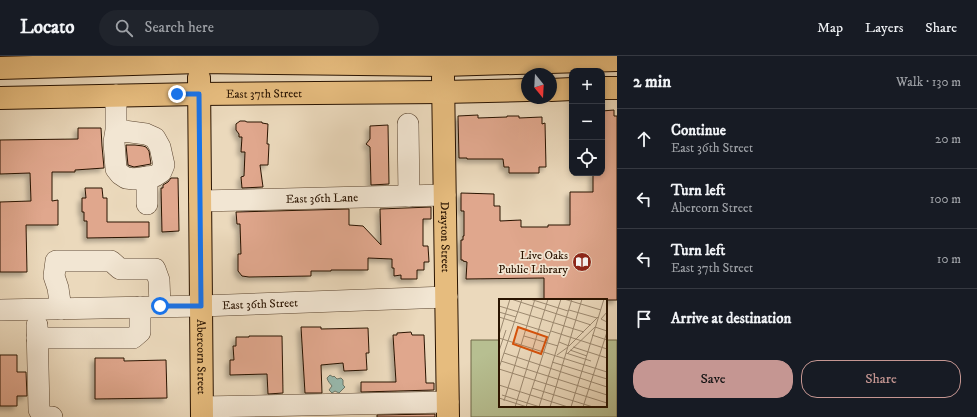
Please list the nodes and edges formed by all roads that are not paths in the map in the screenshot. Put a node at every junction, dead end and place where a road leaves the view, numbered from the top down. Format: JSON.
{"nodes":[{"id":1,"x":199,"y":59,"type":"edge"},
{"id":2,"x":443,"y":60,"type":"edge"},
{"id":3,"x":617,"y":60,"type":"edge"},
{"id":4,"x":57,"y":61,"type":"edge"},
{"id":5,"x":88,"y":61,"type":"edge"},
{"id":6,"x":0,"y":68,"type":"edge"},
{"id":7,"x":605,"y":88,"type":"edge"},
{"id":8,"x":617,"y":88,"type":"edge"},
{"id":9,"x":569,"y":89,"type":"edge"},
{"id":10,"x":521,"y":90,"type":"edge"},
{"id":11,"x":557,"y":90,"type":"edge"},
{"id":12,"x":443,"y":92,"type":"junction"},
{"id":13,"x":199,"y":94,"type":"junction"},
{"id":14,"x":116,"y":95,"type":"junction"},
{"id":15,"x":0,"y":98,"type":"edge"},
{"id":16,"x":408,"y":124,"type":"dead end"},
{"id":17,"x":116,"y":130,"type":"junction"},
{"id":18,"x":147,"y":177,"type":"junction"},
{"id":19,"x":444,"y":195,"type":"junction"},
{"id":20,"x":409,"y":196,"type":"junction"},
{"id":21,"x":200,"y":201,"type":"junction"},
{"id":22,"x":147,"y":204,"type":"dead end"},
{"id":23,"x":447,"y":297,"type":"junction"},
{"id":24,"x":160,"y":306,"type":"junction"},
{"id":25,"x":201,"y":306,"type":"junction"},
{"id":26,"x":140,"y":307,"type":"junction"},
{"id":27,"x":37,"y":309,"type":"junction"},
{"id":28,"x":61,"y":309,"type":"junction"},
{"id":29,"x":0,"y":310,"type":"edge"},
{"id":30,"x":38,"y":338,"type":"junction"},
{"id":31,"x":448,"y":410,"type":"edge"},
{"id":32,"x":202,"y":412,"type":"edge"},
{"id":33,"x":52,"y":417,"type":"edge"}],
"edges":[{"from":1,"to":2,"type":"main road"},
{"from":1,"to":5,"type":"main road"},
{"from":1,"to":13,"type":"main road","name":"Abercorn Street"},
{"from":2,"to":3,"type":"main road"},
{"from":2,"to":12,"type":"main road","name":"Drayton Street"},
{"from":4,"to":5,"type":"main road"},
{"from":4,"to":6,"type":"main road"},
{"from":7,"to":8,"type":"main road"},
{"from":9,"to":11,"type":"main road"},
{"from":10,"to":12,"type":"main road","name":"East 37th Street"},
{"from":12,"to":13,"type":"main road","name":"East 37th Street"},
{"from":12,"to":19,"type":"main road","name":"Drayton Street"},
{"from":13,"to":14,"type":"main road","name":"East 37th Street"},
{"from":13,"to":21,"type":"main road","name":"Abercorn Street"},
{"from":14,"to":15,"type":"main road","name":"East 37th Street"},
{"from":14,"to":17,"type":"street"},
{"from":16,"to":20,"type":"street"},
{"from":17,"to":18,"type":"street"},
{"from":17,"to":18,"type":"street"},
{"from":18,"to":22,"type":"street"},
{"from":19,"to":20,"type":"street","name":"East 36th Lane"},
{"from":19,"to":23,"type":"main road","name":"Drayton Street"},
{"from":20,"to":21,"type":"street","name":"East 36th Lane"},
{"from":21,"to":25,"type":"main road","name":"Abercorn Street"},
{"from":23,"to":25,"type":"street","name":"East 36th Street"},
{"from":23,"to":31,"type":"main road","name":"Drayton Street"},
{"from":24,"to":25,"type":"street","name":"East 36th Street"},
{"from":24,"to":26,"type":"street","name":"East 36th Street"},
{"from":24,"to":28,"type":"street"},
{"from":25,"to":32,"type":"main road","name":"Abercorn Street"},
{"from":26,"to":28,"type":"street","name":"East 36th Street"},
{"from":26,"to":30,"type":"street"},
{"from":27,"to":28,"type":"street","name":"East 36th Street"},
{"from":27,"to":29,"type":"street","name":"East 36th Street"},
{"from":27,"to":30,"type":"street"},
{"from":30,"to":33,"type":"street"},
{"from":31,"to":32,"type":"street"}]}
